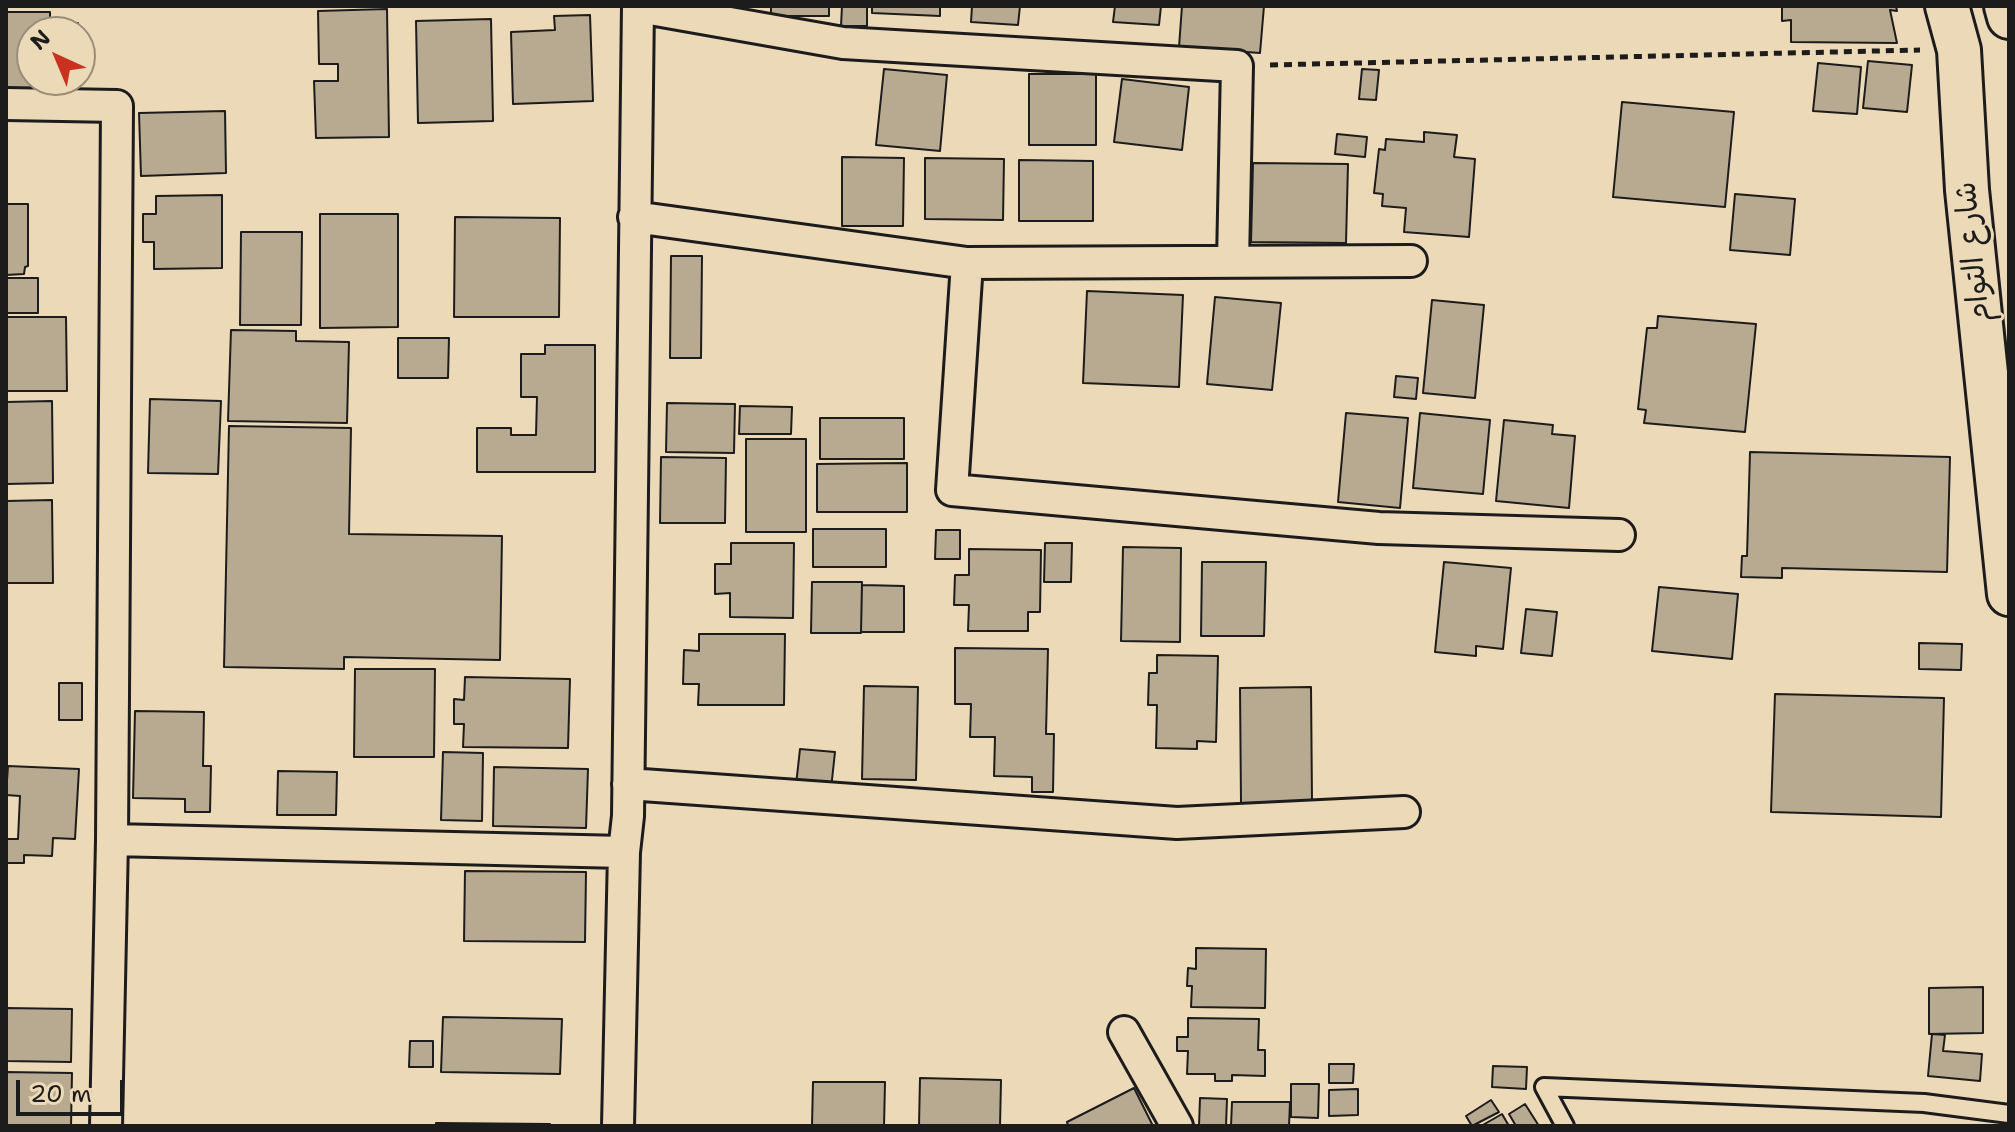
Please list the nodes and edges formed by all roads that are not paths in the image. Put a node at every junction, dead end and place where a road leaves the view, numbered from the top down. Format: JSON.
{"nodes":[{"id":1,"x":638,"y":6,"type":"edge"},
{"id":2,"x":1947,"y":6,"type":"edge"},
{"id":3,"x":2006,"y":6,"type":"edge"},
{"id":4,"x":2009,"y":17,"type":"edge"},
{"id":5,"x":6,"y":104,"type":"edge"},
{"id":6,"x":634,"y":217,"type":"junction"},
{"id":7,"x":1233,"y":261,"type":"junction"},
{"id":8,"x":1411,"y":261,"type":"dead end"},
{"id":9,"x":967,"y":263,"type":"junction"},
{"id":10,"x":1619,"y":535,"type":"dead end"},
{"id":11,"x":2009,"y":594,"type":"edge"},
{"id":12,"x":628,"y":784,"type":"junction"},
{"id":13,"x":1404,"y":812,"type":"dead end"},
{"id":14,"x":112,"y":840,"type":"junction"},
{"id":15,"x":624,"y":852,"type":"junction"},
{"id":16,"x":1124,"y":1032,"type":"dead end"},
{"id":17,"x":2009,"y":1114,"type":"edge"},
{"id":18,"x":106,"y":1126,"type":"edge"},
{"id":19,"x":618,"y":1126,"type":"edge"},
{"id":20,"x":1177,"y":1126,"type":"edge"},
{"id":21,"x":1565,"y":1126,"type":"edge"}],
"edges":[{"from":1,"to":6,"type":"street"},
{"from":1,"to":7,"type":"street"},
{"from":2,"to":11,"type":"main road","name":"شارع التوام"},
{"from":3,"to":4,"type":"main road"},
{"from":5,"to":14,"type":"street"},
{"from":6,"to":9,"type":"street"},
{"from":6,"to":12,"type":"street"},
{"from":7,"to":8,"type":"street"},
{"from":7,"to":9,"type":"street"},
{"from":9,"to":10,"type":"street"},
{"from":12,"to":13,"type":"street"},
{"from":12,"to":15,"type":"street"},
{"from":14,"to":15,"type":"street"},
{"from":14,"to":18,"type":"street"},
{"from":15,"to":19,"type":"street"},
{"from":16,"to":20,"type":"street"},
{"from":17,"to":21,"type":"lane"}]}
